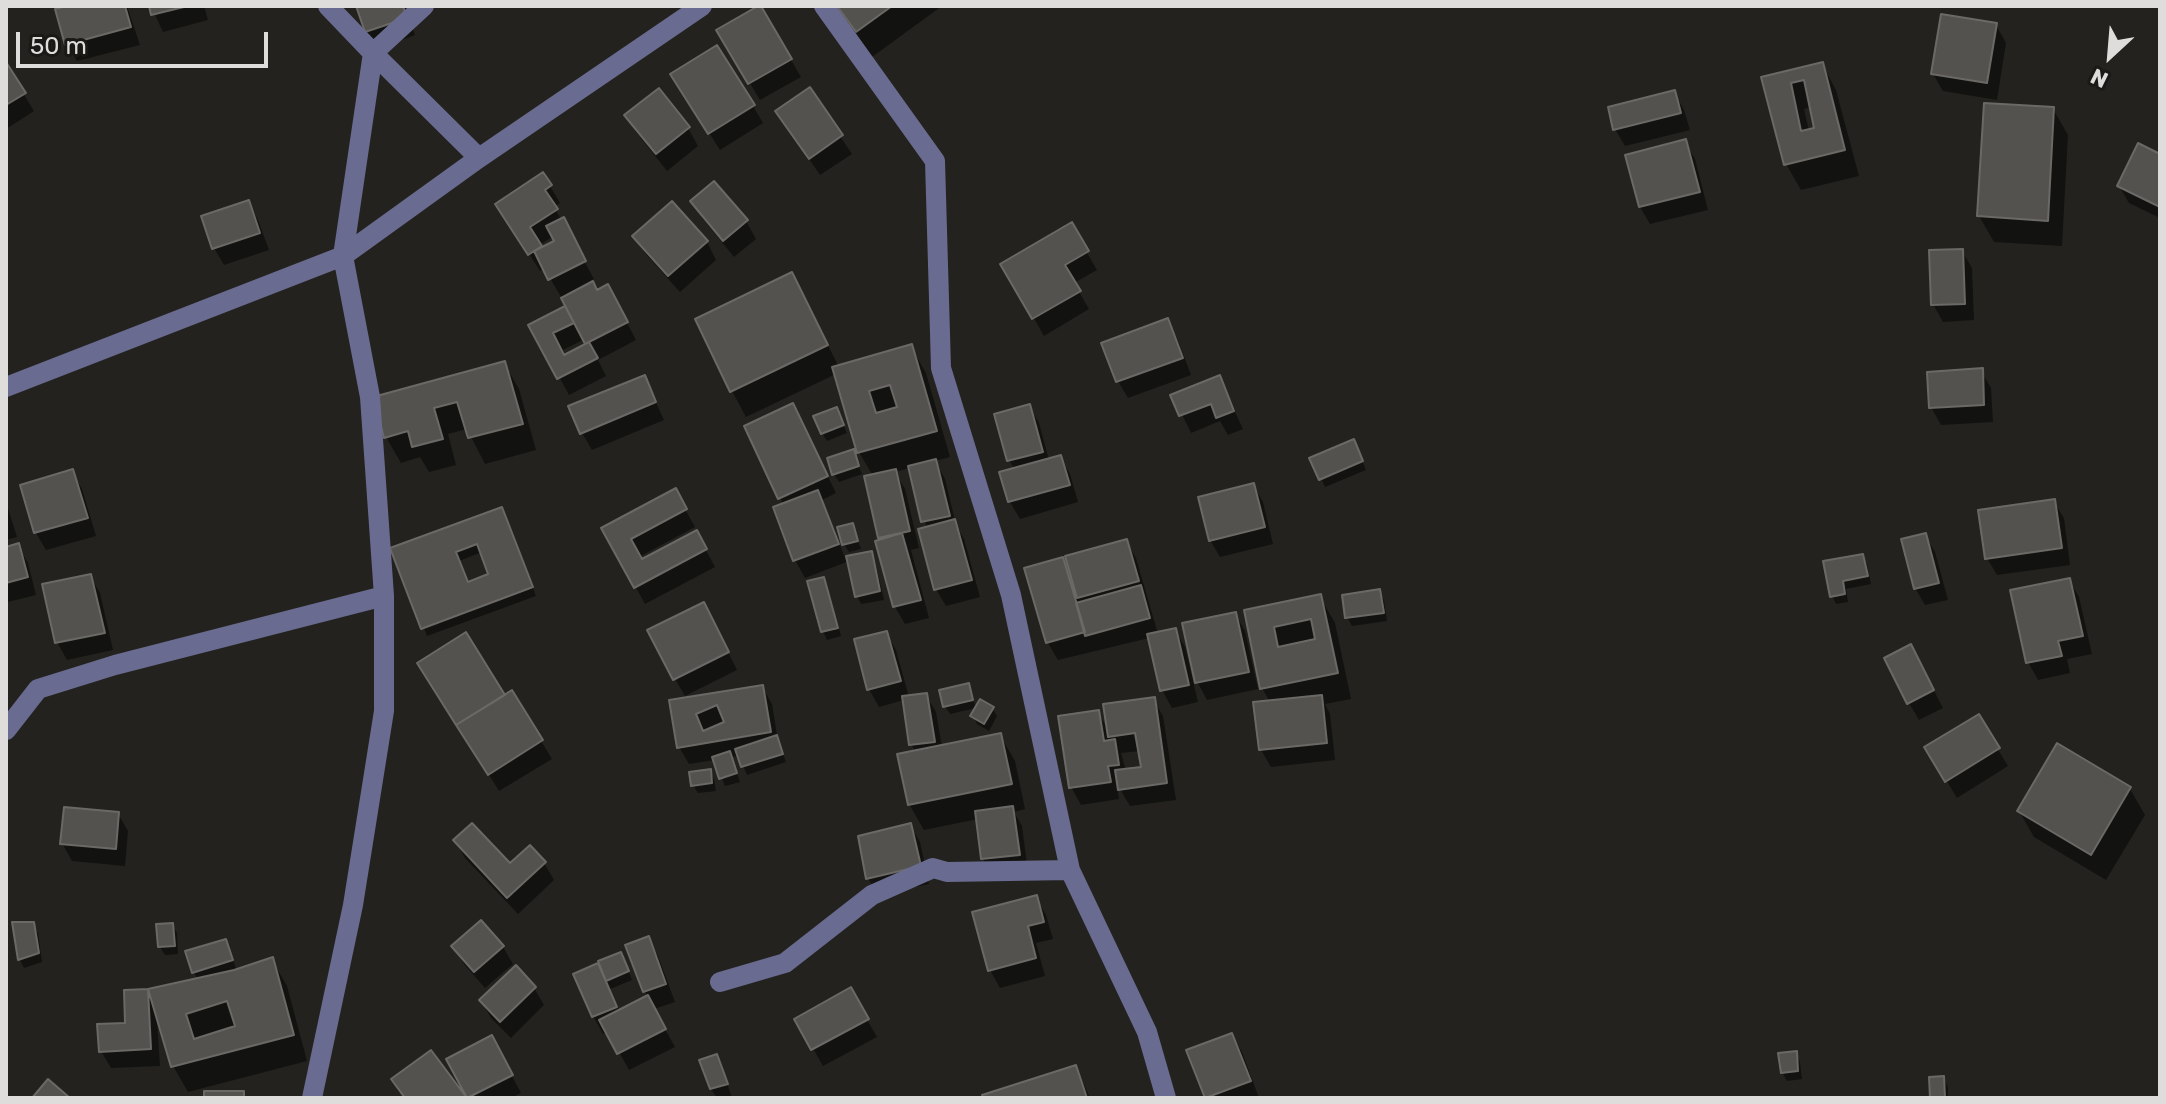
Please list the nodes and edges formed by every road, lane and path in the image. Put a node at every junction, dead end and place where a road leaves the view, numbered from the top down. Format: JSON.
{"nodes":[{"id":1,"x":328,"y":6,"type":"edge"},
{"id":2,"x":424,"y":6,"type":"edge"},
{"id":3,"x":702,"y":6,"type":"edge"},
{"id":4,"x":824,"y":6,"type":"edge"},
{"id":5,"x":373,"y":53,"type":"junction"},
{"id":6,"x":479,"y":158,"type":"junction"},
{"id":7,"x":343,"y":256,"type":"junction"},
{"id":8,"x":6,"y":387,"type":"edge"},
{"id":9,"x":384,"y":596,"type":"junction"},
{"id":10,"x":6,"y":730,"type":"edge"},
{"id":11,"x":1070,"y":870,"type":"junction"},
{"id":12,"x":720,"y":982,"type":"dead end"},
{"id":13,"x":312,"y":1098,"type":"edge"},
{"id":14,"x":1166,"y":1098,"type":"edge"}],
"edges":[{"from":1,"to":5,"type":"street"},
{"from":2,"to":5,"type":"street"},
{"from":3,"to":6,"type":"street"},
{"from":4,"to":11,"type":"street"},
{"from":5,"to":6,"type":"street"},
{"from":5,"to":7,"type":"street"},
{"from":6,"to":7,"type":"street"},
{"from":7,"to":8,"type":"street"},
{"from":7,"to":9,"type":"street"},
{"from":9,"to":10,"type":"street"},
{"from":9,"to":13,"type":"street"},
{"from":11,"to":12,"type":"street"},
{"from":11,"to":14,"type":"street"}]}
